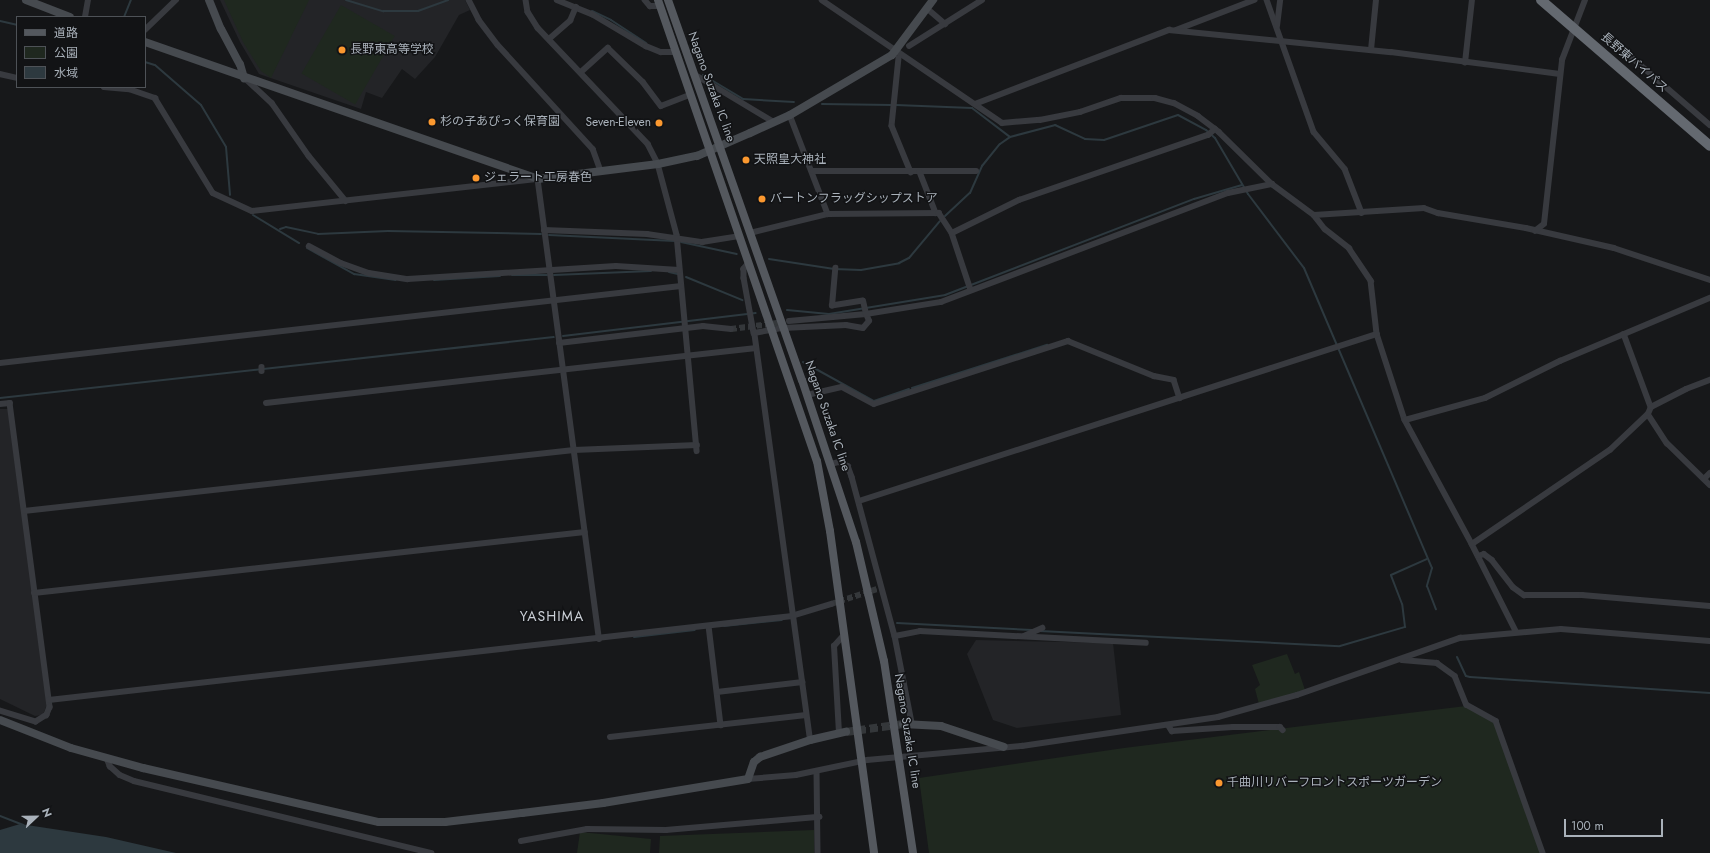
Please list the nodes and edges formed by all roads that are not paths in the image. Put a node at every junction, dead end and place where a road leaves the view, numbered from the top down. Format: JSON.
{"nodes":[{"id":1,"x":26,"y":0,"type":"edge"},
{"id":2,"x":88,"y":0,"type":"edge"},
{"id":3,"x":176,"y":0,"type":"edge"},
{"id":4,"x":209,"y":0,"type":"edge"},
{"id":5,"x":469,"y":0,"type":"edge"},
{"id":6,"x":526,"y":0,"type":"edge"},
{"id":7,"x":557,"y":0,"type":"edge"},
{"id":8,"x":645,"y":0,"type":"edge"},
{"id":9,"x":668,"y":0,"type":"edge"},
{"id":10,"x":822,"y":0,"type":"edge"},
{"id":11,"x":933,"y":0,"type":"edge"},
{"id":12,"x":982,"y":0,"type":"edge"},
{"id":13,"x":1254,"y":0,"type":"edge"},
{"id":14,"x":1267,"y":0,"type":"edge"},
{"id":15,"x":1280,"y":0,"type":"edge"},
{"id":16,"x":1376,"y":0,"type":"edge"},
{"id":17,"x":1472,"y":0,"type":"edge"},
{"id":18,"x":1541,"y":0,"type":"edge"},
{"id":19,"x":1585,"y":0,"type":"edge"},
{"id":20,"x":659,"y":3,"type":"edge"},
{"id":21,"x":576,"y":7,"type":"junction"},
{"id":22,"x":928,"y":9,"type":"junction"},
{"id":23,"x":67,"y":16,"type":"edge"},
{"id":24,"x":85,"y":16,"type":"edge"},
{"id":25,"x":945,"y":24,"type":"junction"},
{"id":26,"x":1277,"y":27,"type":"junction"},
{"id":27,"x":146,"y":29,"type":"edge"},
{"id":28,"x":1575,"y":29,"type":"junction"},
{"id":29,"x":1175,"y":30,"type":"junction"},
{"id":30,"x":1607,"y":36,"type":"dead end"},
{"id":31,"x":549,"y":39,"type":"junction"},
{"id":32,"x":1282,"y":41,"type":"junction"},
{"id":33,"x":146,"y":42,"type":"edge"},
{"id":34,"x":909,"y":46,"type":"dead end"},
{"id":35,"x":1370,"y":50,"type":"junction"},
{"id":36,"x":676,"y":52,"type":"junction"},
{"id":37,"x":898,"y":54,"type":"junction"},
{"id":38,"x":1465,"y":63,"type":"junction"},
{"id":39,"x":581,"y":72,"type":"junction"},
{"id":40,"x":0,"y":74,"type":"edge"},
{"id":41,"x":694,"y":74,"type":"junction"},
{"id":42,"x":1560,"y":74,"type":"junction"},
{"id":43,"x":16,"y":78,"type":"edge"},
{"id":44,"x":244,"y":78,"type":"junction"},
{"id":45,"x":116,"y":88,"type":"edge"},
{"id":46,"x":689,"y":95,"type":"junction"},
{"id":47,"x":975,"y":104,"type":"junction"},
{"id":48,"x":790,"y":115,"type":"junction"},
{"id":49,"x":774,"y":122,"type":"junction"},
{"id":50,"x":1710,"y":125,"type":"edge"},
{"id":51,"x":1212,"y":132,"type":"junction"},
{"id":52,"x":720,"y":146,"type":"junction"},
{"id":53,"x":1710,"y":146,"type":"edge"},
{"id":54,"x":710,"y":150,"type":"junction"},
{"id":55,"x":658,"y":164,"type":"junction"},
{"id":56,"x":601,"y":170,"type":"junction"},
{"id":57,"x":813,"y":171,"type":"junction"},
{"id":58,"x":976,"y":171,"type":"dead end"},
{"id":59,"x":911,"y":172,"type":"junction"},
{"id":60,"x":920,"y":172,"type":"junction"},
{"id":61,"x":538,"y":179,"type":"junction"},
{"id":62,"x":1272,"y":184,"type":"junction"},
{"id":63,"x":346,"y":201,"type":"junction"},
{"id":64,"x":1362,"y":212,"type":"junction"},
{"id":65,"x":936,"y":213,"type":"junction"},
{"id":66,"x":828,"y":214,"type":"junction"},
{"id":67,"x":1314,"y":215,"type":"junction"},
{"id":68,"x":544,"y":230,"type":"junction"},
{"id":69,"x":1535,"y":231,"type":"junction"},
{"id":70,"x":750,"y":233,"type":"junction"},
{"id":71,"x":952,"y":233,"type":"junction"},
{"id":72,"x":739,"y":236,"type":"junction"},
{"id":73,"x":677,"y":239,"type":"junction"},
{"id":74,"x":309,"y":246,"type":"dead end"},
{"id":75,"x":749,"y":263,"type":"junction"},
{"id":76,"x":679,"y":270,"type":"junction"},
{"id":77,"x":835,"y":270,"type":"dead end"},
{"id":78,"x":549,"y":272,"type":"junction"},
{"id":79,"x":1710,"y":280,"type":"edge"},
{"id":80,"x":681,"y":286,"type":"junction"},
{"id":81,"x":970,"y":289,"type":"junction"},
{"id":82,"x":1710,"y":298,"type":"edge"},
{"id":83,"x":553,"y":300,"type":"junction"},
{"id":84,"x":866,"y":312,"type":"junction"},
{"id":85,"x":789,"y":321,"type":"tunnel mouth"},
{"id":86,"x":686,"y":326,"type":"junction"},
{"id":87,"x":783,"y":328,"type":"junction"},
{"id":88,"x":731,"y":329,"type":"tunnel mouth"},
{"id":89,"x":772,"y":330,"type":"junction"},
{"id":90,"x":754,"y":334,"type":"junction"},
{"id":91,"x":1377,"y":334,"type":"junction"},
{"id":92,"x":1624,"y":334,"type":"junction"},
{"id":93,"x":559,"y":343,"type":"junction"},
{"id":94,"x":756,"y":348,"type":"junction"},
{"id":95,"x":690,"y":356,"type":"junction"},
{"id":96,"x":0,"y":363,"type":"edge"},
{"id":97,"x":563,"y":370,"type":"junction"},
{"id":98,"x":1710,"y":380,"type":"edge"},
{"id":99,"x":807,"y":395,"type":"junction"},
{"id":100,"x":1180,"y":398,"type":"junction"},
{"id":101,"x":266,"y":403,"type":"dead end"},
{"id":102,"x":0,"y":404,"type":"edge"},
{"id":103,"x":1651,"y":407,"type":"junction"},
{"id":104,"x":1648,"y":414,"type":"junction"},
{"id":105,"x":1405,"y":420,"type":"junction"},
{"id":106,"x":574,"y":450,"type":"junction"},
{"id":107,"x":831,"y":464,"type":"junction"},
{"id":108,"x":1710,"y":472,"type":"edge"},
{"id":109,"x":1704,"y":479,"type":"junction"},
{"id":110,"x":1710,"y":485,"type":"edge"},
{"id":111,"x":859,"y":501,"type":"junction"},
{"id":112,"x":24,"y":511,"type":"junction"},
{"id":113,"x":585,"y":532,"type":"junction"},
{"id":114,"x":1472,"y":544,"type":"junction"},
{"id":115,"x":1478,"y":556,"type":"junction"},
{"id":116,"x":34,"y":593,"type":"junction"},
{"id":117,"x":831,"y":604,"type":"tunnel mouth"},
{"id":118,"x":1710,"y":606,"type":"edge"},
{"id":119,"x":792,"y":616,"type":"junction"},
{"id":120,"x":709,"y":626,"type":"junction"},
{"id":121,"x":1042,"y":628,"type":"dead end"},
{"id":122,"x":1516,"y":631,"type":"junction"},
{"id":123,"x":844,"y":635,"type":"junction"},
{"id":124,"x":895,"y":636,"type":"junction"},
{"id":125,"x":1022,"y":636,"type":"junction"},
{"id":126,"x":599,"y":639,"type":"junction"},
{"id":127,"x":1710,"y":641,"type":"edge"},
{"id":128,"x":1146,"y":643,"type":"dead end"},
{"id":129,"x":1400,"y":659,"type":"junction"},
{"id":130,"x":802,"y":682,"type":"junction"},
{"id":131,"x":717,"y":692,"type":"junction"},
{"id":132,"x":49,"y":700,"type":"junction"},
{"id":133,"x":0,"y":712,"type":"edge"},
{"id":134,"x":806,"y":715,"type":"junction"},
{"id":135,"x":0,"y":720,"type":"edge"},
{"id":136,"x":912,"y":723,"type":"junction"},
{"id":137,"x":903,"y":724,"type":"tunnel mouth"},
{"id":138,"x":721,"y":725,"type":"junction"},
{"id":139,"x":1169,"y":726,"type":"junction"},
{"id":140,"x":1283,"y":730,"type":"dead end"},
{"id":141,"x":843,"y":733,"type":"joint"},
{"id":142,"x":610,"y":737,"type":"dead end"},
{"id":143,"x":810,"y":740,"type":"junction"},
{"id":144,"x":1004,"y":747,"type":"junction"},
{"id":145,"x":107,"y":758,"type":"junction"},
{"id":146,"x":900,"y":759,"type":"junction"},
{"id":147,"x":862,"y":764,"type":"junction"},
{"id":148,"x":817,"y":771,"type":"junction"},
{"id":149,"x":748,"y":779,"type":"junction"},
{"id":150,"x":819,"y":817,"type":"junction"},
{"id":151,"x":521,"y":841,"type":"dead end"},
{"id":152,"x":431,"y":853,"type":"edge"},
{"id":153,"x":818,"y":853,"type":"edge"},
{"id":154,"x":874,"y":853,"type":"edge"},
{"id":155,"x":913,"y":853,"type":"edge"},
{"id":156,"x":1543,"y":853,"type":"edge"}],
"edges":[{"from":1,"to":23,"type":"street"},
{"from":2,"to":24,"type":"street"},
{"from":3,"to":27,"type":"street"},
{"from":4,"to":44,"type":"street"},
{"from":5,"to":56,"type":"street"},
{"from":6,"to":31,"type":"street"},
{"from":7,"to":21,"type":"street"},
{"from":8,"to":20,"type":"street"},
{"from":9,"to":41,"type":"main road","name":"Nagano Suzaka IC line"},
{"from":10,"to":37,"type":"street"},
{"from":11,"to":22,"type":"street"},
{"from":12,"to":25,"type":"street"},
{"from":13,"to":29,"type":"street"},
{"from":14,"to":26,"type":"street"},
{"from":15,"to":26,"type":"street"},
{"from":16,"to":35,"type":"street"},
{"from":17,"to":38,"type":"street"},
{"from":18,"to":28,"type":"highway","name":"長野東バイパス"},
{"from":19,"to":28,"type":"street"},
{"from":20,"to":36,"type":"main road","name":"Nagano Suzaka IC line"},
{"from":21,"to":31,"type":"street"},
{"from":21,"to":36,"type":"street"},
{"from":22,"to":25,"type":"street"},
{"from":22,"to":37,"type":"street"},
{"from":25,"to":34,"type":"street"},
{"from":26,"to":32,"type":"street"},
{"from":28,"to":42,"type":"street"},
{"from":28,"to":53,"type":"highway","name":"長野東バイパス"},
{"from":29,"to":32,"type":"street"},
{"from":29,"to":47,"type":"street"},
{"from":30,"to":50,"type":"street"},
{"from":31,"to":39,"type":"street"},
{"from":32,"to":35,"type":"street"},
{"from":32,"to":64,"type":"street"},
{"from":33,"to":44,"type":"street"},
{"from":35,"to":38,"type":"street"},
{"from":36,"to":46,"type":"main road","name":"Nagano Suzaka IC line"},
{"from":37,"to":47,"type":"street"},
{"from":37,"to":48,"type":"street"},
{"from":37,"to":59,"type":"street"},
{"from":38,"to":42,"type":"street"},
{"from":39,"to":46,"type":"street"},
{"from":39,"to":55,"type":"street"},
{"from":40,"to":43,"type":"street"},
{"from":41,"to":49,"type":"street"},
{"from":41,"to":52,"type":"main road","name":"Nagano Suzaka IC line"},
{"from":42,"to":69,"type":"street"},
{"from":44,"to":61,"type":"street"},
{"from":44,"to":63,"type":"street"},
{"from":45,"to":63,"type":"street"},
{"from":46,"to":54,"type":"main road","name":"Nagano Suzaka IC line"},
{"from":47,"to":51,"type":"street"},
{"from":48,"to":49,"type":"street"},
{"from":48,"to":57,"type":"street"},
{"from":49,"to":52,"type":"street"},
{"from":51,"to":62,"type":"street"},
{"from":51,"to":71,"type":"street"},
{"from":52,"to":54,"type":"street"},
{"from":52,"to":70,"type":"main road","name":"Nagano Suzaka IC line"},
{"from":54,"to":55,"type":"street"},
{"from":54,"to":72,"type":"main road","name":"Nagano Suzaka IC line"},
{"from":55,"to":56,"type":"street"},
{"from":55,"to":73,"type":"street"},
{"from":56,"to":61,"type":"street"},
{"from":57,"to":59,"type":"street"},
{"from":57,"to":66,"type":"street"},
{"from":58,"to":60,"type":"street"},
{"from":59,"to":60,"type":"street"},
{"from":60,"to":65,"type":"street"},
{"from":61,"to":63,"type":"street"},
{"from":61,"to":68,"type":"street"},
{"from":62,"to":67,"type":"street"},
{"from":62,"to":81,"type":"street"},
{"from":64,"to":67,"type":"street"},
{"from":64,"to":69,"type":"street"},
{"from":65,"to":66,"type":"street"},
{"from":65,"to":71,"type":"street"},
{"from":66,"to":70,"type":"street"},
{"from":67,"to":91,"type":"street"},
{"from":68,"to":73,"type":"street"},
{"from":68,"to":78,"type":"street"},
{"from":69,"to":79,"type":"street"},
{"from":70,"to":87,"type":"main road","name":"Nagano Suzaka IC line"},
{"from":71,"to":81,"type":"street"},
{"from":72,"to":73,"type":"street"},
{"from":72,"to":75,"type":"main road","name":"Nagano Suzaka IC line"},
{"from":73,"to":76,"type":"street"},
{"from":74,"to":78,"type":"street"},
{"from":75,"to":89,"type":"main road","name":"Nagano Suzaka IC line"},
{"from":75,"to":90,"type":"street"},
{"from":76,"to":78,"type":"street"},
{"from":76,"to":80,"type":"street"},
{"from":77,"to":84,"type":"street"},
{"from":78,"to":83,"type":"street"},
{"from":80,"to":83,"type":"street"},
{"from":80,"to":86,"type":"street"},
{"from":81,"to":84,"type":"street"},
{"from":82,"to":92,"type":"street"},
{"from":83,"to":93,"type":"street"},
{"from":83,"to":96,"type":"street"},
{"from":84,"to":85,"type":"street"},
{"from":84,"to":87,"type":"street"},
{"from":86,"to":88,"type":"street"},
{"from":86,"to":93,"type":"street"},
{"from":86,"to":95,"type":"street"},
{"from":87,"to":89,"type":"street"},
{"from":87,"to":99,"type":"main road","name":"Nagano Suzaka IC line"},
{"from":89,"to":90,"type":"street"},
{"from":89,"to":123,"type":"main road","name":"Nagano Suzaka IC line"},
{"from":90,"to":94,"type":"street"},
{"from":91,"to":100,"type":"street"},
{"from":91,"to":105,"type":"street"},
{"from":92,"to":103,"type":"street"},
{"from":92,"to":105,"type":"street"},
{"from":93,"to":97,"type":"street"},
{"from":94,"to":95,"type":"street"},
{"from":94,"to":119,"type":"street"},
{"from":95,"to":97,"type":"street"},
{"from":95,"to":106,"type":"street"},
{"from":97,"to":101,"type":"street"},
{"from":97,"to":106,"type":"street"},
{"from":98,"to":103,"type":"street"},
{"from":99,"to":100,"type":"street"},
{"from":99,"to":107,"type":"main road","name":"Nagano Suzaka IC line"},
{"from":100,"to":111,"type":"street"},
{"from":102,"to":112,"type":"street"},
{"from":103,"to":104,"type":"street"},
{"from":104,"to":109,"type":"street"},
{"from":104,"to":114,"type":"street"},
{"from":105,"to":114,"type":"street"},
{"from":106,"to":112,"type":"street"},
{"from":106,"to":113,"type":"street"},
{"from":107,"to":111,"type":"street"},
{"from":107,"to":146,"type":"main road","name":"Nagano Suzaka IC line"},
{"from":108,"to":109,"type":"street"},
{"from":109,"to":110,"type":"street"},
{"from":111,"to":124,"type":"street"},
{"from":112,"to":116,"type":"street"},
{"from":113,"to":116,"type":"street"},
{"from":113,"to":126,"type":"street"},
{"from":114,"to":115,"type":"street"},
{"from":115,"to":118,"type":"street"},
{"from":115,"to":122,"type":"street"},
{"from":116,"to":132,"type":"street"},
{"from":117,"to":119,"type":"street"},
{"from":119,"to":120,"type":"street"},
{"from":119,"to":130,"type":"street"},
{"from":120,"to":126,"type":"street"},
{"from":120,"to":131,"type":"street"},
{"from":121,"to":125,"type":"street"},
{"from":122,"to":127,"type":"street"},
{"from":122,"to":129,"type":"street"},
{"from":123,"to":141,"type":"street"},
{"from":123,"to":147,"type":"main road","name":"Nagano Suzaka IC line"},
{"from":124,"to":125,"type":"street"},
{"from":124,"to":136,"type":"street"},
{"from":125,"to":128,"type":"street"},
{"from":126,"to":132,"type":"street"},
{"from":129,"to":139,"type":"street"},
{"from":129,"to":156,"type":"street"},
{"from":130,"to":131,"type":"street"},
{"from":130,"to":134,"type":"street"},
{"from":131,"to":138,"type":"street"},
{"from":132,"to":133,"type":"street"},
{"from":134,"to":138,"type":"street"},
{"from":134,"to":143,"type":"street"},
{"from":135,"to":145,"type":"street"},
{"from":136,"to":137,"type":"street"},
{"from":136,"to":144,"type":"street"},
{"from":138,"to":142,"type":"street"},
{"from":139,"to":140,"type":"street"},
{"from":139,"to":144,"type":"street"},
{"from":141,"to":143,"type":"street"},
{"from":143,"to":149,"type":"street"},
{"from":144,"to":146,"type":"street"},
{"from":145,"to":149,"type":"street"},
{"from":145,"to":152,"type":"street"},
{"from":146,"to":147,"type":"street"},
{"from":146,"to":155,"type":"main road","name":"Nagano Suzaka IC line"},
{"from":147,"to":148,"type":"street"},
{"from":147,"to":154,"type":"main road","name":"Nagano Suzaka IC line"},
{"from":148,"to":149,"type":"street"},
{"from":148,"to":150,"type":"street"},
{"from":150,"to":151,"type":"street"},
{"from":150,"to":153,"type":"street"}]}
